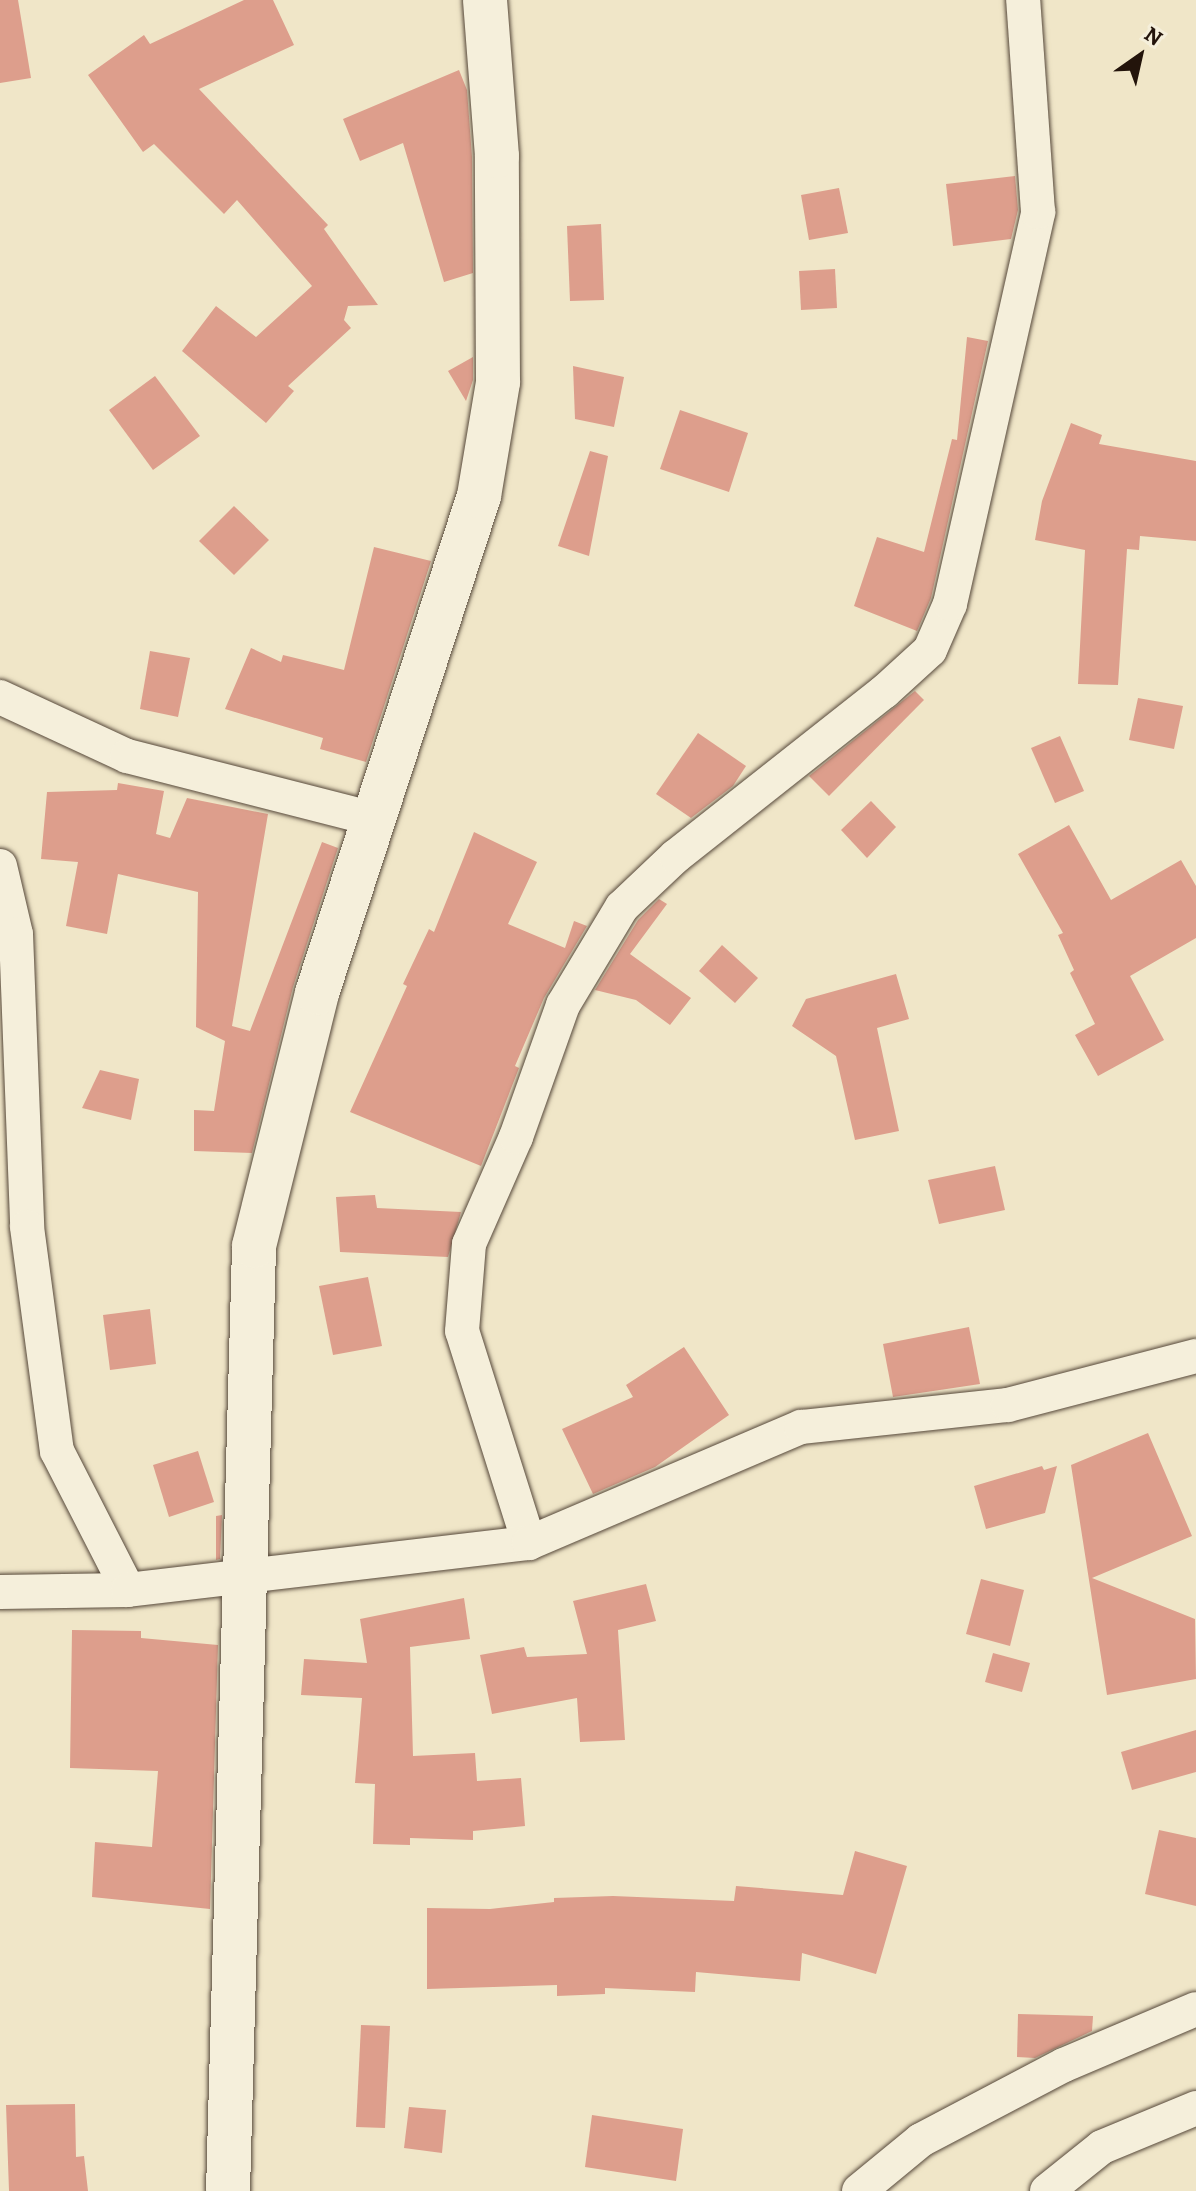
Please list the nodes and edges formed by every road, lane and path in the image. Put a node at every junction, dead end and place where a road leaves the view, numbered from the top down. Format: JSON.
{"nodes":[{"id":1,"x":485,"y":0,"type":"edge"},
{"id":2,"x":1023,"y":0,"type":"edge"},
{"id":3,"x":0,"y":697,"type":"edge"},
{"id":4,"x":375,"y":819,"type":"junction"},
{"id":5,"x":0,"y":866,"type":"edge"},
{"id":6,"x":1196,"y":1356,"type":"edge"},
{"id":7,"x":529,"y":1543,"type":"junction"},
{"id":8,"x":242,"y":1574,"type":"junction"},
{"id":9,"x":128,"y":1590,"type":"junction"},
{"id":10,"x":0,"y":1592,"type":"edge"},
{"id":11,"x":1196,"y":2009,"type":"edge"},
{"id":12,"x":1196,"y":2108,"type":"edge"},
{"id":13,"x":228,"y":2191,"type":"edge"},
{"id":14,"x":859,"y":2191,"type":"edge"},
{"id":15,"x":1047,"y":2191,"type":"edge"}],
"edges":[{"from":1,"to":4,"type":"street"},
{"from":2,"to":7,"type":"street"},
{"from":3,"to":4,"type":"street"},
{"from":4,"to":8,"type":"street"},
{"from":5,"to":9,"type":"street"},
{"from":6,"to":7,"type":"street"},
{"from":7,"to":8,"type":"street"},
{"from":8,"to":9,"type":"street"},
{"from":8,"to":13,"type":"street"},
{"from":9,"to":10,"type":"street"},
{"from":11,"to":14,"type":"street"},
{"from":12,"to":15,"type":"street"}]}
